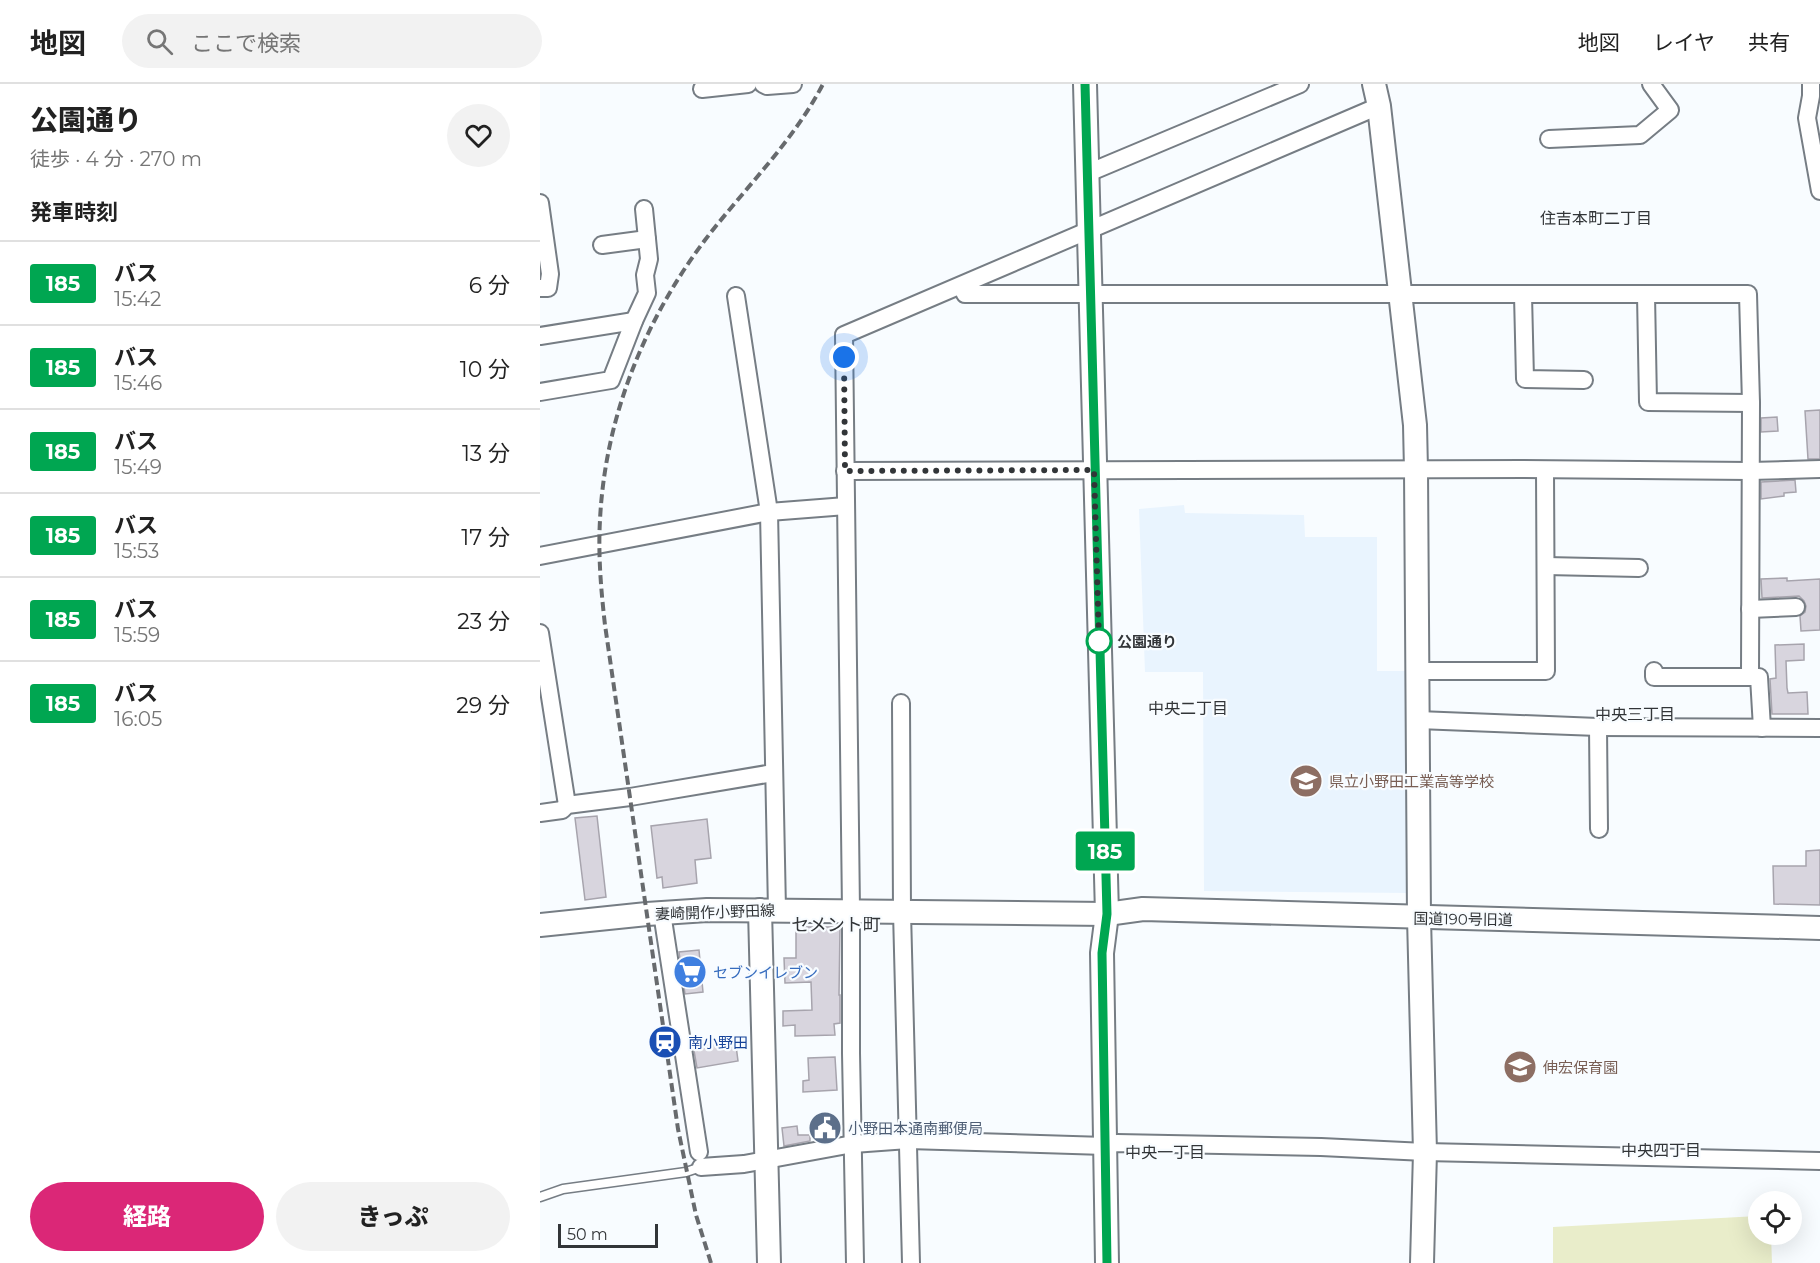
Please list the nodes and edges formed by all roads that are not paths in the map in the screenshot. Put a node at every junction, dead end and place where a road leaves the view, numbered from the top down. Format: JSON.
{"nodes":[{"id":1,"x":748,"y":84,"type":"edge"},
{"id":2,"x":763,"y":84,"type":"edge"},
{"id":3,"x":793,"y":84,"type":"edge"},
{"id":4,"x":1085,"y":84,"type":"edge"},
{"id":5,"x":1300,"y":84,"type":"edge"},
{"id":6,"x":1374,"y":84,"type":"edge"},
{"id":7,"x":1652,"y":84,"type":"edge"},
{"id":8,"x":1811,"y":84,"type":"edge"},
{"id":9,"x":702,"y":89,"type":"dead end"},
{"id":10,"x":1379,"y":106,"type":"junction"},
{"id":11,"x":1549,"y":139,"type":"dead end"},
{"id":12,"x":1088,"y":173,"type":"junction"},
{"id":13,"x":1820,"y":191,"type":"edge"},
{"id":14,"x":540,"y":203,"type":"edge"},
{"id":15,"x":644,"y":209,"type":"dead end"},
{"id":16,"x":1090,"y":229,"type":"junction"},
{"id":17,"x":647,"y":239,"type":"junction"},
{"id":18,"x":602,"y":245,"type":"dead end"},
{"id":19,"x":961,"y":286,"type":"junction"},
{"id":20,"x":540,"y":288,"type":"edge"},
{"id":21,"x":1400,"y":293,"type":"junction"},
{"id":22,"x":1091,"y":294,"type":"junction"},
{"id":23,"x":1523,"y":295,"type":"junction"},
{"id":24,"x":1646,"y":295,"type":"junction"},
{"id":25,"x":736,"y":296,"type":"dead end"},
{"id":26,"x":634,"y":321,"type":"junction"},
{"id":27,"x":540,"y":336,"type":"edge"},
{"id":28,"x":1584,"y":380,"type":"dead end"},
{"id":29,"x":540,"y":392,"type":"edge"},
{"id":30,"x":1751,"y":403,"type":"junction"},
{"id":31,"x":1820,"y":469,"type":"edge"},
{"id":32,"x":1094,"y":470,"type":"junction"},
{"id":33,"x":1416,"y":470,"type":"junction"},
{"id":34,"x":1545,"y":470,"type":"junction"},
{"id":35,"x":845,"y":471,"type":"junction"},
{"id":36,"x":1750,"y":471,"type":"junction"},
{"id":37,"x":846,"y":506,"type":"junction"},
{"id":38,"x":769,"y":512,"type":"junction"},
{"id":39,"x":540,"y":556,"type":"edge"},
{"id":40,"x":1546,"y":566,"type":"junction"},
{"id":41,"x":1639,"y":568,"type":"dead end"},
{"id":42,"x":1796,"y":607,"type":"dead end"},
{"id":43,"x":1750,"y":609,"type":"junction"},
{"id":44,"x":540,"y":633,"type":"edge"},
{"id":45,"x":1418,"y":671,"type":"junction"},
{"id":46,"x":1654,"y":671,"type":"dead end"},
{"id":47,"x":1750,"y":676,"type":"junction"},
{"id":48,"x":901,"y":703,"type":"dead end"},
{"id":49,"x":1418,"y":720,"type":"junction"},
{"id":50,"x":1598,"y":727,"type":"junction"},
{"id":51,"x":1762,"y":728,"type":"junction"},
{"id":52,"x":1820,"y":728,"type":"edge"},
{"id":53,"x":773,"y":773,"type":"junction"},
{"id":54,"x":567,"y":804,"type":"junction"},
{"id":55,"x":540,"y":813,"type":"edge"},
{"id":56,"x":1599,"y":829,"type":"dead end"},
{"id":57,"x":768,"y":910,"type":"junction"},
{"id":58,"x":851,"y":911,"type":"junction"},
{"id":59,"x":902,"y":912,"type":"junction"},
{"id":60,"x":662,"y":913,"type":"junction"},
{"id":61,"x":1107,"y":914,"type":"junction"},
{"id":62,"x":1419,"y":918,"type":"junction"},
{"id":63,"x":540,"y":925,"type":"edge"},
{"id":64,"x":1820,"y":928,"type":"edge"},
{"id":65,"x":908,"y":1140,"type":"junction"},
{"id":66,"x":853,"y":1144,"type":"junction"},
{"id":67,"x":1106,"y":1146,"type":"junction"},
{"id":68,"x":1425,"y":1152,"type":"junction"},
{"id":69,"x":700,"y":1160,"type":"junction"},
{"id":70,"x":765,"y":1160,"type":"junction"},
{"id":71,"x":1820,"y":1161,"type":"edge"},
{"id":72,"x":540,"y":1197,"type":"edge"},
{"id":73,"x":769,"y":1263,"type":"edge"},
{"id":74,"x":855,"y":1263,"type":"edge"},
{"id":75,"x":911,"y":1263,"type":"edge"},
{"id":76,"x":1107,"y":1263,"type":"edge"},
{"id":77,"x":1422,"y":1263,"type":"edge"}],
"edges":[{"from":1,"to":9,"type":"street"},
{"from":2,"to":3,"type":"street"},
{"from":4,"to":12,"type":"street"},
{"from":5,"to":12,"type":"street"},
{"from":6,"to":10,"type":"street"},
{"from":7,"to":11,"type":"street"},
{"from":8,"to":13,"type":"street"},
{"from":10,"to":16,"type":"street"},
{"from":10,"to":21,"type":"street"},
{"from":12,"to":16,"type":"street"},
{"from":14,"to":20,"type":"street"},
{"from":15,"to":17,"type":"street"},
{"from":16,"to":19,"type":"street"},
{"from":16,"to":22,"type":"street"},
{"from":17,"to":18,"type":"street"},
{"from":17,"to":26,"type":"street"},
{"from":19,"to":22,"type":"street"},
{"from":19,"to":35,"type":"street"},
{"from":21,"to":22,"type":"street"},
{"from":21,"to":23,"type":"street"},
{"from":21,"to":33,"type":"street"},
{"from":22,"to":32,"type":"street"},
{"from":23,"to":24,"type":"street"},
{"from":23,"to":28,"type":"street"},
{"from":24,"to":30,"type":"street"},
{"from":24,"to":30,"type":"street"},
{"from":25,"to":38,"type":"street"},
{"from":26,"to":27,"type":"street"},
{"from":26,"to":29,"type":"street"},
{"from":30,"to":36,"type":"street"},
{"from":31,"to":36,"type":"street"},
{"from":32,"to":33,"type":"street"},
{"from":32,"to":35,"type":"street"},
{"from":32,"to":61,"type":"street"},
{"from":33,"to":34,"type":"street"},
{"from":33,"to":45,"type":"street"},
{"from":34,"to":36,"type":"street"},
{"from":34,"to":40,"type":"street"},
{"from":35,"to":37,"type":"street"},
{"from":36,"to":43,"type":"street"},
{"from":37,"to":38,"type":"street"},
{"from":37,"to":58,"type":"street"},
{"from":38,"to":39,"type":"street"},
{"from":38,"to":53,"type":"street"},
{"from":40,"to":41,"type":"street"},
{"from":40,"to":45,"type":"street"},
{"from":42,"to":43,"type":"street"},
{"from":43,"to":47,"type":"street"},
{"from":44,"to":54,"type":"street"},
{"from":45,"to":49,"type":"street"},
{"from":46,"to":47,"type":"street"},
{"from":47,"to":51,"type":"street"},
{"from":48,"to":59,"type":"street"},
{"from":49,"to":50,"type":"street"},
{"from":49,"to":62,"type":"street"},
{"from":50,"to":51,"type":"street"},
{"from":50,"to":56,"type":"street"},
{"from":51,"to":52,"type":"street"},
{"from":53,"to":54,"type":"street"},
{"from":53,"to":57,"type":"street"},
{"from":54,"to":55,"type":"street"},
{"from":57,"to":58,"type":"street","name":"妻崎開作小野田線"},
{"from":57,"to":60,"type":"street","name":"妻崎開作小野田線"},
{"from":57,"to":70,"type":"street"},
{"from":58,"to":59,"type":"street","name":"妻崎開作小野田線"},
{"from":58,"to":66,"type":"street"},
{"from":59,"to":61,"type":"street","name":"妻崎開作小野田線"},
{"from":59,"to":65,"type":"street"},
{"from":60,"to":63,"type":"street","name":"妻崎開作小野田線"},
{"from":60,"to":69,"type":"street"},
{"from":61,"to":62,"type":"street","name":"国道190号旧道"},
{"from":61,"to":67,"type":"street"},
{"from":62,"to":64,"type":"street","name":"国道190号旧道"},
{"from":62,"to":68,"type":"street"},
{"from":65,"to":66,"type":"street"},
{"from":65,"to":67,"type":"street"},
{"from":65,"to":75,"type":"street"},
{"from":66,"to":70,"type":"street"},
{"from":66,"to":74,"type":"street"},
{"from":67,"to":68,"type":"street"},
{"from":67,"to":76,"type":"street"},
{"from":68,"to":71,"type":"street"},
{"from":68,"to":77,"type":"street"},
{"from":69,"to":70,"type":"street"},
{"from":69,"to":72,"type":"lane"},
{"from":70,"to":73,"type":"street"}]}
